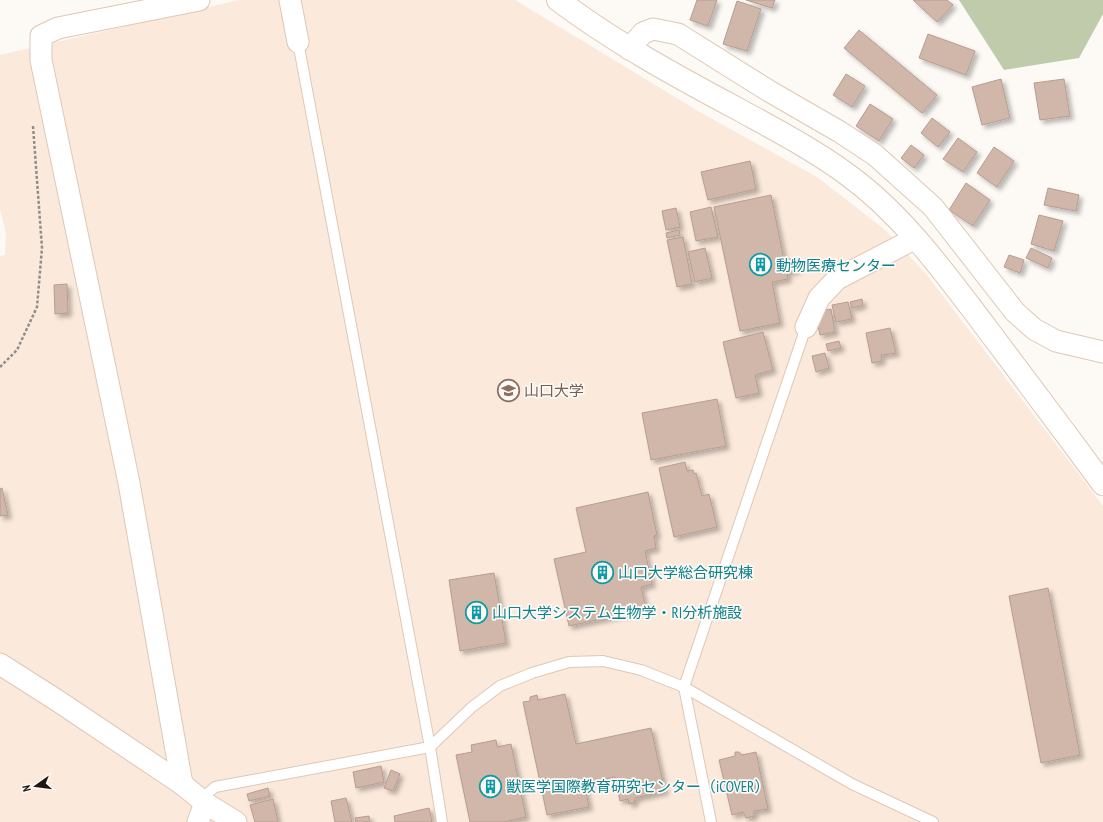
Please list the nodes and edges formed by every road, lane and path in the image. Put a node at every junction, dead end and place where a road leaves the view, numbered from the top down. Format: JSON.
{"nodes":[{"id":1,"x":199,"y":0,"type":"edge"},
{"id":2,"x":290,"y":0,"type":"edge"},
{"id":3,"x":558,"y":0,"type":"edge"},
{"id":4,"x":298,"y":42,"type":"joint"},
{"id":5,"x":629,"y":49,"type":"junction"},
{"id":6,"x":33,"y":125,"type":"dead end"},
{"id":7,"x":916,"y":238,"type":"junction"},
{"id":8,"x":806,"y":327,"type":"joint"},
{"id":9,"x":1103,"y":352,"type":"edge"},
{"id":10,"x":0,"y":367,"type":"edge"},
{"id":11,"x":1103,"y":484,"type":"edge"},
{"id":12,"x":0,"y":664,"type":"edge"},
{"id":13,"x":684,"y":687,"type":"junction"},
{"id":14,"x":430,"y":747,"type":"junction"},
{"id":15,"x":182,"y":784,"type":"junction"},
{"id":16,"x":201,"y":812,"type":"edge"},
{"id":17,"x":236,"y":822,"type":"edge"},
{"id":18,"x":442,"y":822,"type":"edge"},
{"id":19,"x":712,"y":822,"type":"edge"},
{"id":20,"x":933,"y":822,"type":"edge"}],
"edges":[{"from":1,"to":15,"type":"street"},
{"from":2,"to":4,"type":"street"},
{"from":3,"to":5,"type":"street"},
{"from":4,"to":14,"type":"lane"},
{"from":5,"to":7,"type":"street"},
{"from":5,"to":9,"type":"street"},
{"from":6,"to":10,"type":"path"},
{"from":7,"to":8,"type":"street"},
{"from":7,"to":11,"type":"street"},
{"from":8,"to":13,"type":"lane"},
{"from":12,"to":15,"type":"street"},
{"from":13,"to":14,"type":"lane"},
{"from":13,"to":19,"type":"lane"},
{"from":13,"to":20,"type":"lane"},
{"from":14,"to":16,"type":"lane"},
{"from":14,"to":18,"type":"lane"},
{"from":15,"to":16,"type":"street"},
{"from":16,"to":17,"type":"street"}]}
